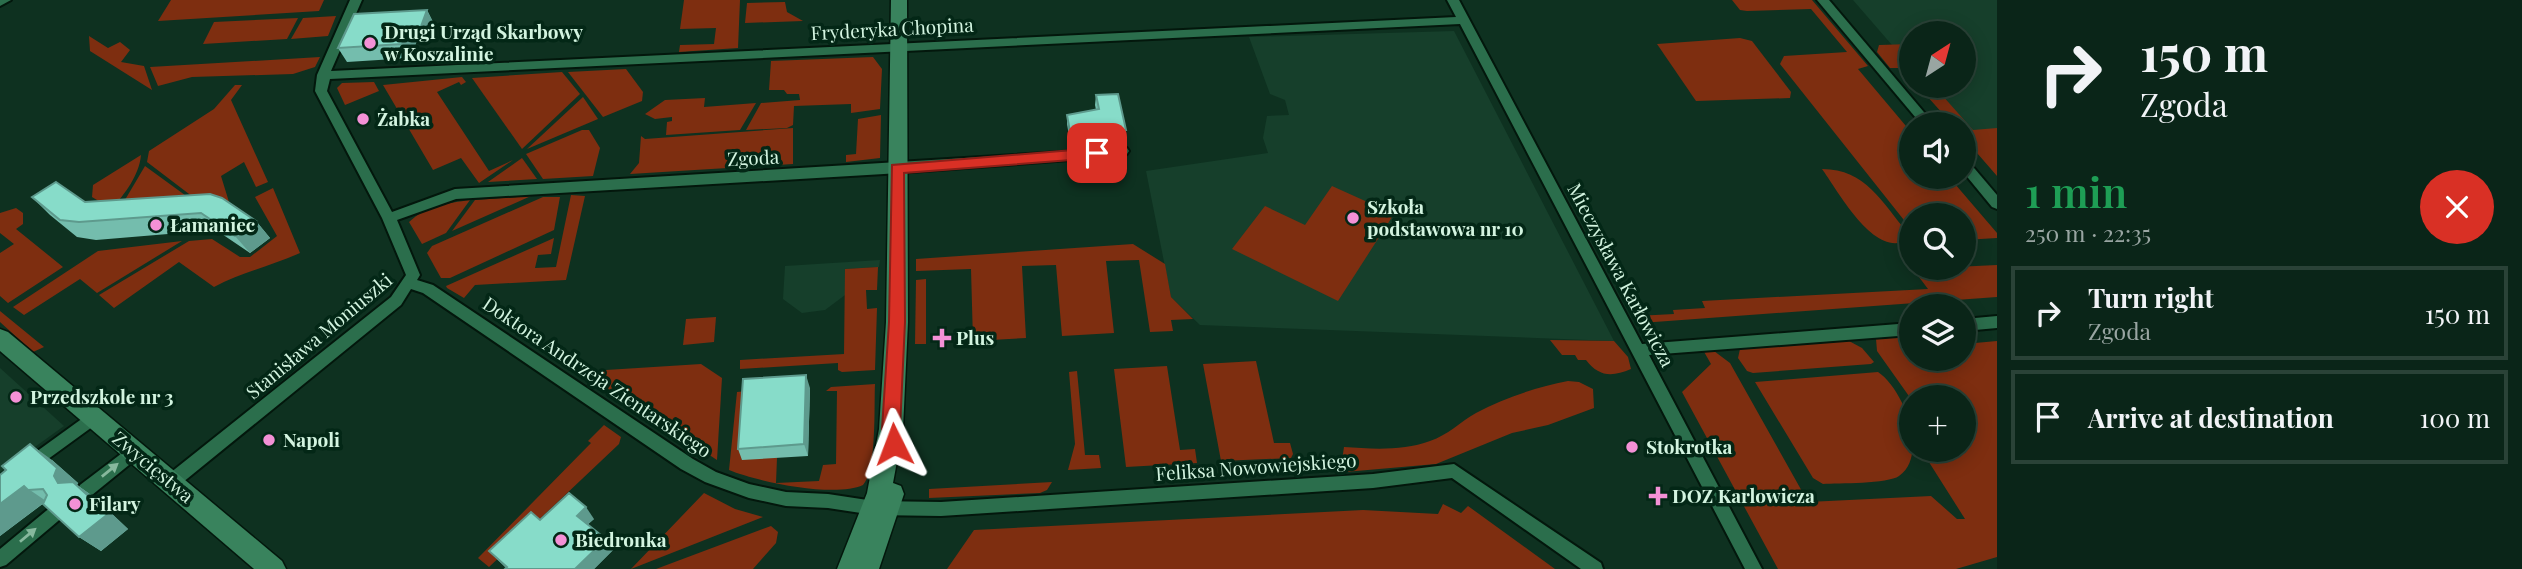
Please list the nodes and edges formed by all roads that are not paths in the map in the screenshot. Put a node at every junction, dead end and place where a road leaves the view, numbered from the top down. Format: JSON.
{"nodes":[{"id":1,"x":5,"y":0,"type":"edge"},
{"id":2,"x":356,"y":0,"type":"edge"},
{"id":3,"x":899,"y":0,"type":"edge"},
{"id":4,"x":1453,"y":0,"type":"edge"},
{"id":5,"x":1823,"y":0,"type":"edge"},
{"id":6,"x":0,"y":2,"type":"edge"},
{"id":7,"x":1463,"y":20,"type":"junction"},
{"id":8,"x":898,"y":46,"type":"junction"},
{"id":9,"x":323,"y":75,"type":"junction"},
{"id":10,"x":1918,"y":112,"type":"edge"},
{"id":11,"x":1124,"y":151,"type":"dead end"},
{"id":12,"x":897,"y":169,"type":"junction"},
{"id":13,"x":1976,"y":180,"type":"edge"},
{"id":14,"x":1997,"y":204,"type":"edge"},
{"id":15,"x":389,"y":218,"type":"junction"},
{"id":16,"x":410,"y":283,"type":"junction"},
{"id":17,"x":1997,"y":322,"type":"edge"},
{"id":18,"x":1976,"y":324,"type":"edge"},
{"id":19,"x":1899,"y":331,"type":"edge"},
{"id":20,"x":0,"y":338,"type":"edge"},
{"id":21,"x":1639,"y":350,"type":"junction"},
{"id":22,"x":94,"y":417,"type":"junction"},
{"id":23,"x":134,"y":451,"type":"junction"},
{"id":24,"x":171,"y":481,"type":"junction"},
{"id":25,"x":0,"y":487,"type":"edge"},
{"id":26,"x":86,"y":490,"type":"edge"},
{"id":27,"x":882,"y":508,"type":"junction"},
{"id":28,"x":58,"y":512,"type":"edge"},
{"id":29,"x":0,"y":559,"type":"edge"},
{"id":30,"x":274,"y":569,"type":"edge"},
{"id":31,"x":850,"y":569,"type":"edge"},
{"id":32,"x":866,"y":569,"type":"edge"},
{"id":33,"x":1595,"y":569,"type":"edge"},
{"id":34,"x":1754,"y":569,"type":"edge"}],
"edges":[{"from":1,"to":6,"type":"street"},
{"from":2,"to":9,"type":"street"},
{"from":3,"to":8,"type":"main road"},
{"from":4,"to":7,"type":"street","name":"Mieczysława Karłowicza"},
{"from":5,"to":10,"type":"street"},
{"from":7,"to":8,"type":"street","name":"Fryderyka Chopina"},
{"from":7,"to":21,"type":"street","name":"Mieczysława Karłowicza"},
{"from":8,"to":9,"type":"street","name":"Fryderyka Chopina"},
{"from":8,"to":12,"type":"main road"},
{"from":9,"to":15,"type":"street","name":"Stanisława Moniuszki"},
{"from":11,"to":12,"type":"street","name":"Zgoda"},
{"from":12,"to":15,"type":"street","name":"Zgoda"},
{"from":12,"to":27,"type":"main road"},
{"from":13,"to":14,"type":"street"},
{"from":15,"to":16,"type":"street","name":"Stanisława Moniuszki"},
{"from":16,"to":24,"type":"street","name":"Stanisława Moniuszki"},
{"from":16,"to":27,"type":"street","name":"Doktora Andrzeja Zientarskiego"},
{"from":17,"to":18,"type":"street"},
{"from":19,"to":21,"type":"street"},
{"from":20,"to":22,"type":"main road","name":"Zwycięstwa"},
{"from":21,"to":34,"type":"street","name":"Mieczysława Karłowicza"},
{"from":22,"to":23,"type":"main road","name":"Zwycięstwa"},
{"from":22,"to":25,"type":"street"},
{"from":23,"to":24,"type":"main road","name":"Zwycięstwa"},
{"from":26,"to":23,"type":"street","one_way":true},
{"from":24,"to":30,"type":"main road","name":"Zwycięstwa"},
{"from":27,"to":31,"type":"main road"},
{"from":27,"to":32,"type":"main road"},
{"from":27,"to":33,"type":"street","name":"Feliksa Nowowiejskiego"},
{"from":29,"to":28,"type":"street","one_way":true}]}
